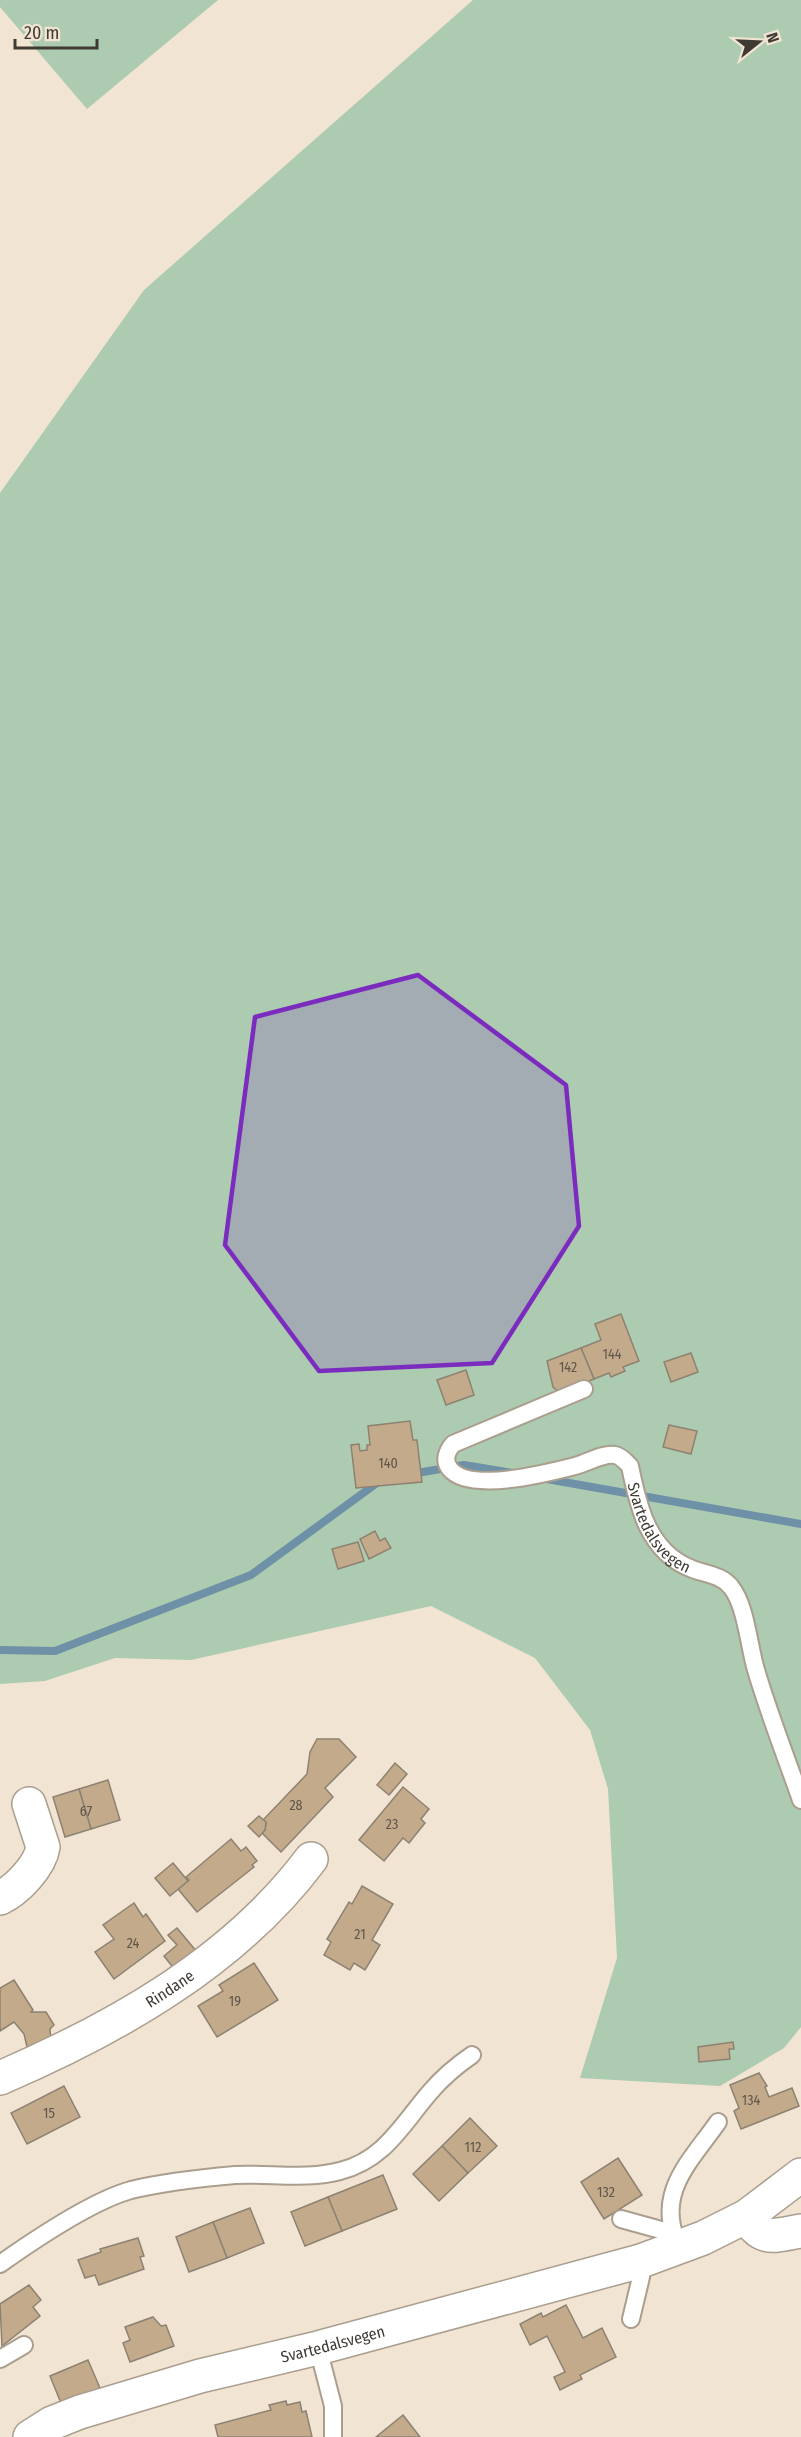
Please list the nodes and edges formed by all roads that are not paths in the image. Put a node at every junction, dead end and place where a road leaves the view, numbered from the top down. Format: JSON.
{"nodes":[{"id":1,"x":584,"y":1389,"type":"dead end"},
{"id":2,"x":801,"y":1800,"type":"edge"},
{"id":3,"x":29,"y":1804,"type":"dead end"},
{"id":4,"x":311,"y":1859,"type":"dead end"},
{"id":5,"x":0,"y":1898,"type":"edge"},
{"id":6,"x":472,"y":2055,"type":"dead end"},
{"id":7,"x":0,"y":2078,"type":"edge"},
{"id":8,"x":718,"y":2122,"type":"dead end"},
{"id":9,"x":801,"y":2175,"type":"edge"},
{"id":10,"x":747,"y":2216,"type":"junction"},
{"id":11,"x":621,"y":2219,"type":"dead end"},
{"id":12,"x":801,"y":2231,"type":"edge"},
{"id":13,"x":676,"y":2240,"type":"junction"},
{"id":14,"x":641,"y":2261,"type":"junction"},
{"id":15,"x":0,"y":2264,"type":"edge"},
{"id":16,"x":631,"y":2319,"type":"dead end"},
{"id":17,"x":24,"y":2345,"type":"dead end"},
{"id":18,"x":318,"y":2348,"type":"junction"},
{"id":19,"x":0,"y":2359,"type":"edge"},
{"id":20,"x":30,"y":2437,"type":"edge"},
{"id":21,"x":333,"y":2437,"type":"edge"}],
"edges":[{"from":1,"to":2,"type":"lane","name":"Svartedalsvegen"},
{"from":3,"to":5,"type":"street"},
{"from":4,"to":7,"type":"street","name":"Rindane"},
{"from":6,"to":15,"type":"lane"},
{"from":8,"to":13,"type":"lane"},
{"from":9,"to":10,"type":"street","name":"Svartedalsvegen"},
{"from":10,"to":12,"type":"street"},
{"from":10,"to":13,"type":"street","name":"Svartedalsvegen"},
{"from":11,"to":13,"type":"lane"},
{"from":13,"to":14,"type":"street","name":"Svartedalsvegen"},
{"from":14,"to":16,"type":"lane"},
{"from":14,"to":18,"type":"street","name":"Svartedalsvegen"},
{"from":17,"to":19,"type":"lane"},
{"from":18,"to":20,"type":"street","name":"Svartedalsvegen"},
{"from":18,"to":21,"type":"lane"}]}
